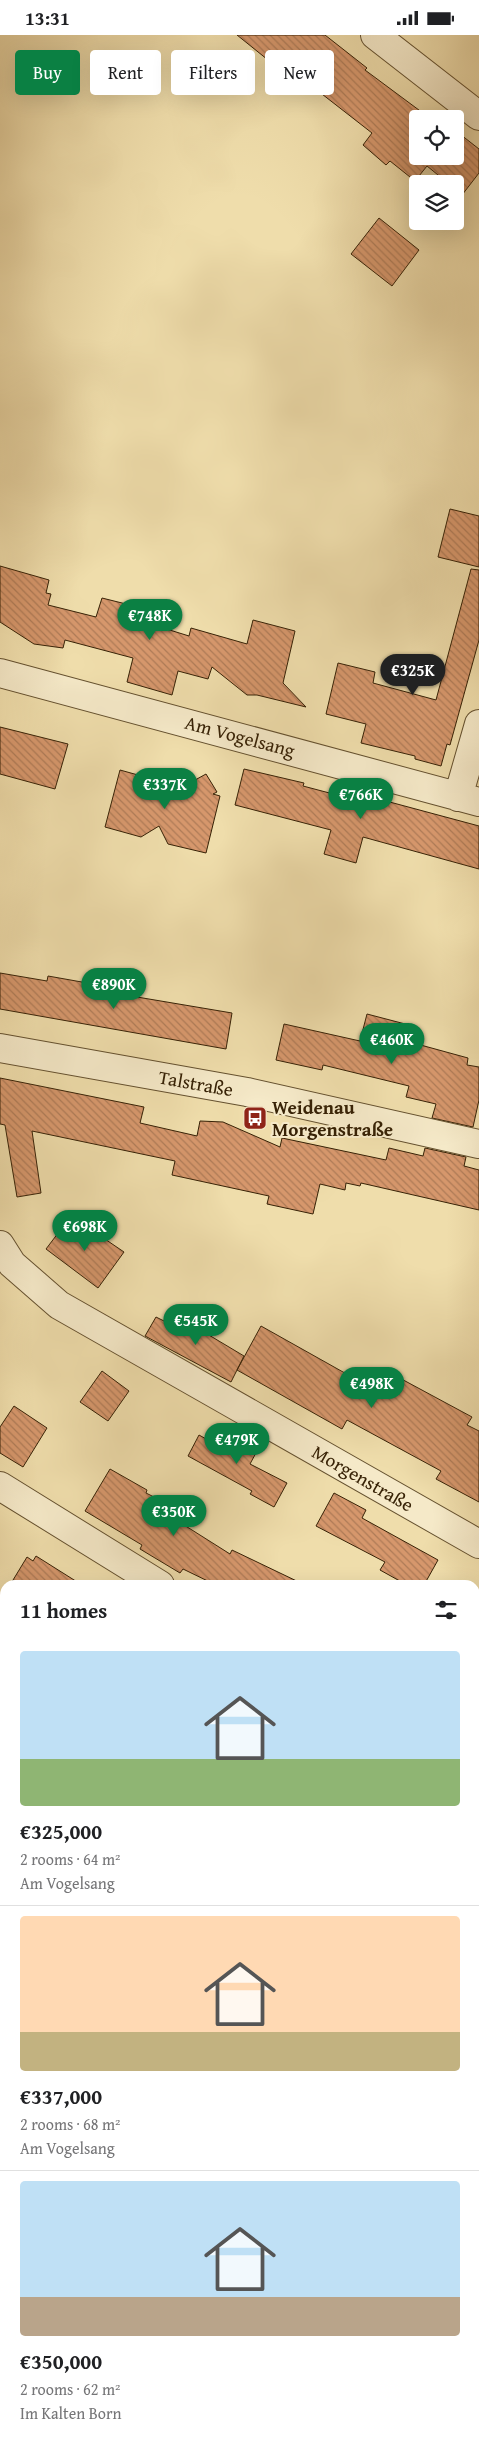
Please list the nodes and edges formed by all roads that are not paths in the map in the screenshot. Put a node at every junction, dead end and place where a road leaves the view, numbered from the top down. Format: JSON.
{"nodes":[{"id":1,"x":375,"y":35,"type":"edge"},
{"id":2,"x":479,"y":116,"type":"edge"},
{"id":3,"x":0,"y":673,"type":"edge"},
{"id":4,"x":479,"y":724,"type":"edge"},
{"id":5,"x":469,"y":799,"type":"edge"},
{"id":6,"x":0,"y":1048,"type":"edge"},
{"id":7,"x":479,"y":1144,"type":"edge"},
{"id":8,"x":0,"y":1245,"type":"edge"},
{"id":9,"x":0,"y":1486,"type":"edge"},
{"id":10,"x":479,"y":1544,"type":"edge"},
{"id":11,"x":152,"y":1580,"type":"edge"}],
"edges":[{"from":1,"to":2,"type":"street"},
{"from":3,"to":5,"type":"street","name":"Am Vogelsang"},
{"from":4,"to":5,"type":"street"},
{"from":6,"to":7,"type":"street","name":"Talstraße"},
{"from":8,"to":10,"type":"street","name":"Morgenstraße"},
{"from":9,"to":11,"type":"street"}]}
